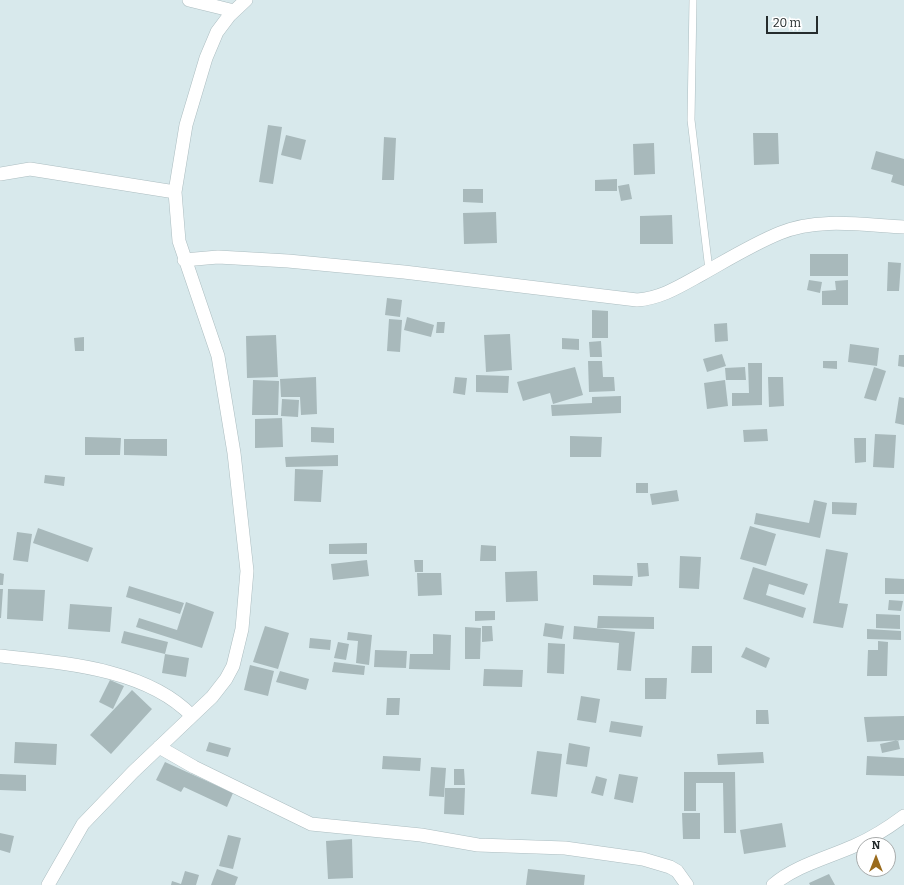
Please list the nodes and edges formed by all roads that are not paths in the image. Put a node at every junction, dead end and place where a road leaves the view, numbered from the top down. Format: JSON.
{"nodes":[{"id":1,"x":189,"y":0,"type":"edge"},
{"id":2,"x":246,"y":0,"type":"edge"},
{"id":3,"x":693,"y":0,"type":"edge"},
{"id":4,"x":234,"y":12,"type":"junction"},
{"id":5,"x":0,"y":174,"type":"edge"},
{"id":6,"x":175,"y":192,"type":"junction"},
{"id":7,"x":904,"y":227,"type":"edge"},
{"id":8,"x":184,"y":260,"type":"junction"},
{"id":9,"x":709,"y":270,"type":"junction"},
{"id":10,"x":0,"y":656,"type":"edge"},
{"id":11,"x":192,"y":716,"type":"junction"},
{"id":12,"x":159,"y":747,"type":"junction"},
{"id":13,"x":904,"y":816,"type":"edge"},
{"id":14,"x":48,"y":885,"type":"edge"},
{"id":15,"x":687,"y":885,"type":"edge"},
{"id":16,"x":773,"y":885,"type":"edge"}],
"edges":[{"from":1,"to":4,"type":"street"},
{"from":2,"to":4,"type":"street"},
{"from":3,"to":9,"type":"lane"},
{"from":4,"to":6,"type":"street"},
{"from":5,"to":6,"type":"street"},
{"from":6,"to":8,"type":"street"},
{"from":7,"to":9,"type":"street"},
{"from":8,"to":9,"type":"street"},
{"from":8,"to":11,"type":"street"},
{"from":10,"to":11,"type":"street"},
{"from":11,"to":12,"type":"street"},
{"from":12,"to":14,"type":"street"},
{"from":12,"to":15,"type":"street"},
{"from":13,"to":16,"type":"street"}]}
